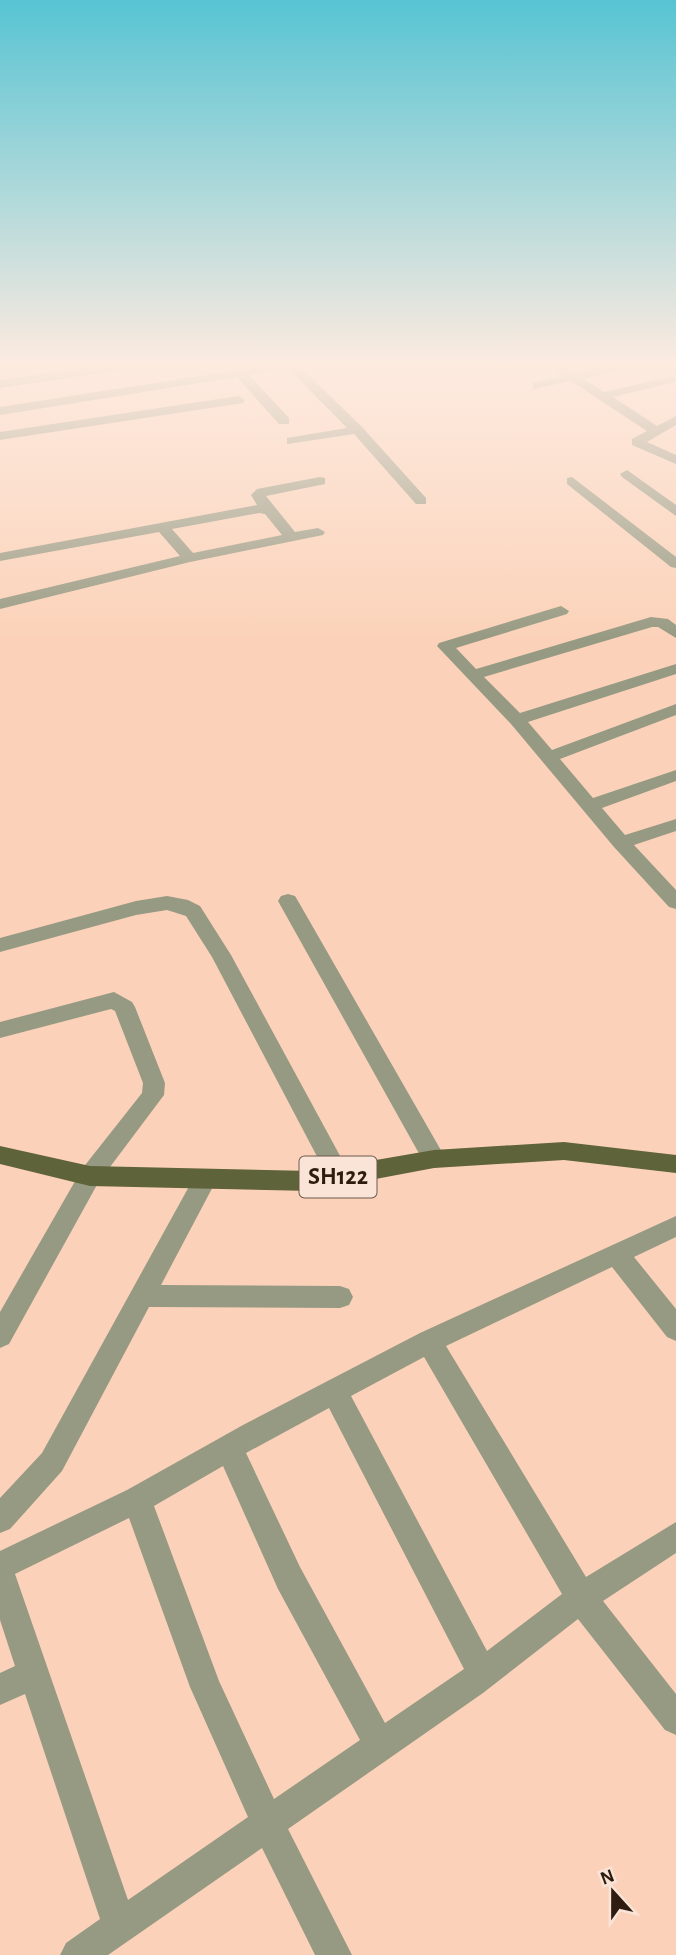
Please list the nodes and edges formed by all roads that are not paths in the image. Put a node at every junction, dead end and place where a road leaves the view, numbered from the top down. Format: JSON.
{"nodes":[{"id":1,"x":381,"y":457,"type":"edge"},
{"id":2,"x":627,"y":474,"type":"dead end"},
{"id":3,"x":320,"y":481,"type":"dead end"},
{"id":4,"x":572,"y":481,"type":"dead end"},
{"id":5,"x":421,"y":502,"type":"dead end"},
{"id":6,"x":265,"y":509,"type":"junction"},
{"id":7,"x":676,"y":512,"type":"edge"},
{"id":8,"x":161,"y":526,"type":"junction"},
{"id":9,"x":318,"y":532,"type":"dead end"},
{"id":10,"x":291,"y":537,"type":"junction"},
{"id":11,"x":0,"y":557,"type":"edge"},
{"id":12,"x":190,"y":558,"type":"junction"},
{"id":13,"x":676,"y":564,"type":"edge"},
{"id":14,"x":0,"y":604,"type":"edge"},
{"id":15,"x":561,"y":611,"type":"dead end"},
{"id":16,"x":676,"y":633,"type":"edge"},
{"id":17,"x":676,"y":669,"type":"edge"},
{"id":18,"x":473,"y":675,"type":"junction"},
{"id":19,"x":676,"y":709,"type":"edge"},
{"id":20,"x":517,"y":720,"type":"junction"},
{"id":21,"x":550,"y":757,"type":"junction"},
{"id":22,"x":676,"y":775,"type":"edge"},
{"id":23,"x":590,"y":806,"type":"junction"},
{"id":24,"x":676,"y":825,"type":"edge"},
{"id":25,"x":621,"y":843,"type":"junction"},
{"id":26,"x":288,"y":901,"type":"dead end"},
{"id":27,"x":676,"y":902,"type":"edge"},
{"id":28,"x":0,"y":945,"type":"edge"},
{"id":29,"x":0,"y":1030,"type":"edge"},
{"id":30,"x":0,"y":1155,"type":"edge"},
{"id":31,"x":433,"y":1159,"type":"junction"},
{"id":32,"x":676,"y":1164,"type":"edge"},
{"id":33,"x":90,"y":1176,"type":"junction"},
{"id":34,"x":339,"y":1176,"type":"junction"},
{"id":35,"x":205,"y":1179,"type":"junction"},
{"id":36,"x":676,"y":1226,"type":"edge"},
{"id":37,"x":617,"y":1255,"type":"junction"},
{"id":38,"x":141,"y":1296,"type":"junction"},
{"id":39,"x":340,"y":1297,"type":"dead end"},
{"id":40,"x":676,"y":1329,"type":"edge"},
{"id":41,"x":0,"y":1336,"type":"edge"},
{"id":42,"x":429,"y":1342,"type":"junction"},
{"id":43,"x":335,"y":1392,"type":"junction"},
{"id":44,"x":229,"y":1448,"type":"junction"},
{"id":45,"x":137,"y":1500,"type":"junction"},
{"id":46,"x":0,"y":1519,"type":"edge"},
{"id":47,"x":676,"y":1536,"type":"edge"},
{"id":48,"x":0,"y":1566,"type":"edge"},
{"id":49,"x":0,"y":1575,"type":"edge"},
{"id":50,"x":580,"y":1598,"type":"junction"},
{"id":51,"x":33,"y":1674,"type":"junction"},
{"id":52,"x":483,"y":1674,"type":"junction"},
{"id":53,"x":0,"y":1689,"type":"edge"},
{"id":54,"x":676,"y":1719,"type":"edge"},
{"id":55,"x":379,"y":1744,"type":"junction"},
{"id":56,"x":267,"y":1822,"type":"junction"},
{"id":57,"x":120,"y":1928,"type":"junction"},
{"id":58,"x":78,"y":1955,"type":"edge"},
{"id":59,"x":334,"y":1955,"type":"edge"}],
"edges":[{"from":1,"to":5,"type":"street"},
{"from":2,"to":7,"type":"street"},
{"from":3,"to":6,"type":"street"},
{"from":4,"to":13,"type":"street"},
{"from":6,"to":8,"type":"street"},
{"from":6,"to":10,"type":"street"},
{"from":8,"to":11,"type":"street"},
{"from":8,"to":12,"type":"street"},
{"from":9,"to":10,"type":"street"},
{"from":10,"to":12,"type":"street"},
{"from":12,"to":14,"type":"street"},
{"from":15,"to":18,"type":"street"},
{"from":16,"to":18,"type":"street"},
{"from":17,"to":20,"type":"street"},
{"from":18,"to":20,"type":"street"},
{"from":19,"to":21,"type":"street"},
{"from":20,"to":21,"type":"street"},
{"from":21,"to":23,"type":"street"},
{"from":22,"to":23,"type":"street"},
{"from":23,"to":25,"type":"street"},
{"from":24,"to":25,"type":"street"},
{"from":25,"to":27,"type":"street"},
{"from":26,"to":31,"type":"street"},
{"from":28,"to":34,"type":"street"},
{"from":29,"to":33,"type":"street"},
{"from":30,"to":33,"type":"main road","number":"SH122"},
{"from":31,"to":32,"type":"main road","number":"SH122"},
{"from":31,"to":34,"type":"main road","number":"SH122"},
{"from":33,"to":35,"type":"main road","number":"SH122"},
{"from":33,"to":41,"type":"street"},
{"from":34,"to":35,"type":"main road","number":"SH122"},
{"from":35,"to":38,"type":"street"},
{"from":36,"to":37,"type":"street"},
{"from":37,"to":40,"type":"street"},
{"from":37,"to":42,"type":"street"},
{"from":38,"to":39,"type":"street"},
{"from":38,"to":46,"type":"street"},
{"from":42,"to":43,"type":"street"},
{"from":42,"to":50,"type":"street"},
{"from":43,"to":44,"type":"street"},
{"from":43,"to":52,"type":"street"},
{"from":44,"to":45,"type":"street"},
{"from":44,"to":55,"type":"street"},
{"from":45,"to":48,"type":"street"},
{"from":45,"to":56,"type":"street"},
{"from":47,"to":50,"type":"street"},
{"from":49,"to":51,"type":"street"},
{"from":50,"to":52,"type":"street"},
{"from":50,"to":54,"type":"street"},
{"from":51,"to":53,"type":"street"},
{"from":51,"to":57,"type":"street"},
{"from":52,"to":55,"type":"street"},
{"from":55,"to":56,"type":"street"},
{"from":56,"to":57,"type":"street"},
{"from":56,"to":59,"type":"street"},
{"from":57,"to":58,"type":"street"}]}
